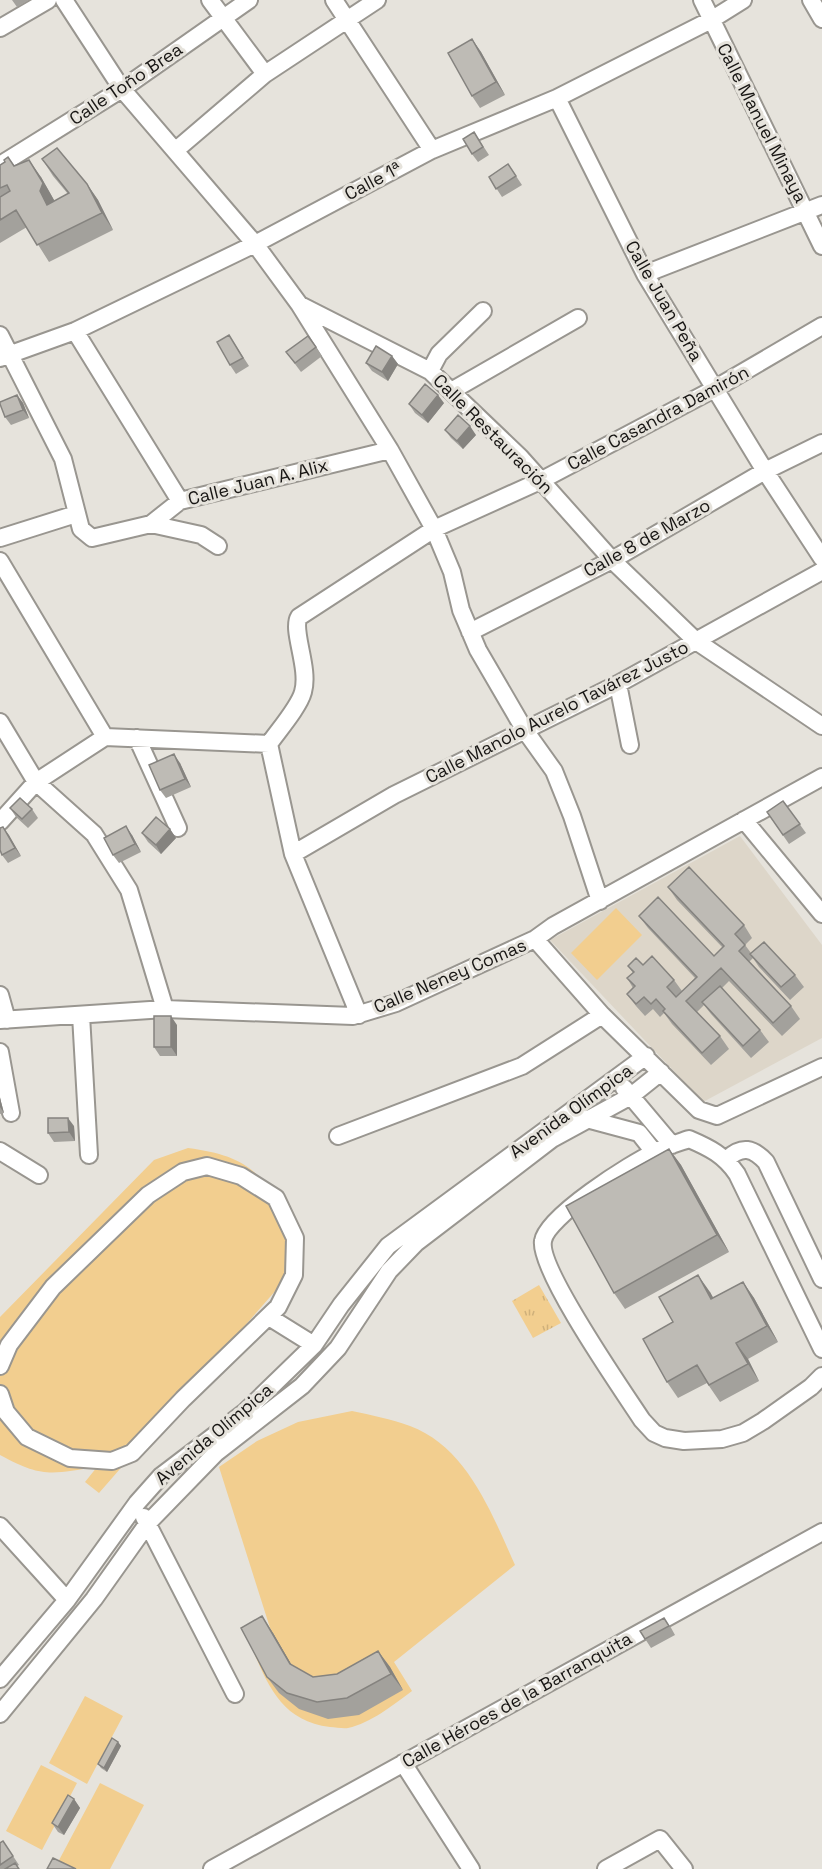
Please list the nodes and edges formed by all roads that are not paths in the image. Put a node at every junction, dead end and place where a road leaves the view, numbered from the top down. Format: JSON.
{"nodes":[{"id":1,"x":48,"y":0,"type":"edge"},
{"id":2,"x":64,"y":0,"type":"edge"},
{"id":3,"x":210,"y":0,"type":"edge"},
{"id":4,"x":249,"y":0,"type":"edge"},
{"id":5,"x":334,"y":0,"type":"edge"},
{"id":6,"x":377,"y":0,"type":"edge"},
{"id":7,"x":702,"y":0,"type":"edge"},
{"id":8,"x":743,"y":0,"type":"edge"},
{"id":9,"x":811,"y":0,"type":"edge"},
{"id":10,"x":221,"y":18,"type":"junction"},
{"id":11,"x":346,"y":19,"type":"junction"},
{"id":12,"x":822,"y":19,"type":"edge"},
{"id":13,"x":711,"y":20,"type":"junction"},
{"id":14,"x":0,"y":28,"type":"edge"},
{"id":15,"x":265,"y":74,"type":"junction"},
{"id":16,"x":122,"y":89,"type":"junction"},
{"id":17,"x":557,"y":98,"type":"junction"},
{"id":18,"x":176,"y":150,"type":"junction"},
{"id":19,"x":432,"y":150,"type":"junction"},
{"id":20,"x":0,"y":165,"type":"edge"},
{"id":21,"x":814,"y":209,"type":"edge"},
{"id":22,"x":255,"y":244,"type":"junction"},
{"id":23,"x":822,"y":246,"type":"edge"},
{"id":24,"x":645,"y":274,"type":"junction"},
{"id":25,"x":299,"y":304,"type":"junction"},
{"id":26,"x":483,"y":311,"type":"dead end"},
{"id":27,"x":578,"y":318,"type":"dead end"},
{"id":28,"x":822,"y":326,"type":"edge"},
{"id":29,"x":75,"y":331,"type":"junction"},
{"id":30,"x":0,"y":334,"type":"edge"},
{"id":31,"x":5,"y":356,"type":"edge"},
{"id":32,"x":430,"y":371,"type":"junction"},
{"id":33,"x":716,"y":388,"type":"junction"},
{"id":34,"x":453,"y":390,"type":"junction"},
{"id":35,"x":822,"y":443,"type":"edge"},
{"id":36,"x":390,"y":450,"type":"junction"},
{"id":37,"x":765,"y":471,"type":"junction"},
{"id":38,"x":540,"y":481,"type":"junction"},
{"id":39,"x":180,"y":501,"type":"junction"},
{"id":40,"x":76,"y":514,"type":"junction"},
{"id":41,"x":151,"y":524,"type":"junction"},
{"id":42,"x":434,"y":529,"type":"junction"},
{"id":43,"x":0,"y":538,"type":"edge"},
{"id":44,"x":218,"y":546,"type":"dead end"},
{"id":45,"x":822,"y":558,"type":"edge"},
{"id":46,"x":612,"y":560,"type":"junction"},
{"id":47,"x":0,"y":561,"type":"edge"},
{"id":48,"x":822,"y":571,"type":"edge"},
{"id":49,"x":470,"y":632,"type":"junction"},
{"id":50,"x":696,"y":641,"type":"junction"},
{"id":51,"x":618,"y":684,"type":"junction"},
{"id":52,"x":0,"y":722,"type":"edge"},
{"id":53,"x":822,"y":726,"type":"edge"},
{"id":54,"x":524,"y":729,"type":"junction"},
{"id":55,"x":105,"y":737,"type":"junction"},
{"id":56,"x":137,"y":738,"type":"junction"},
{"id":57,"x":269,"y":744,"type":"junction"},
{"id":58,"x":630,"y":745,"type":"dead end"},
{"id":59,"x":822,"y":777,"type":"edge"},
{"id":60,"x":36,"y":782,"type":"junction"},
{"id":61,"x":744,"y":820,"type":"junction"},
{"id":62,"x":0,"y":822,"type":"edge"},
{"id":63,"x":178,"y":828,"type":"dead end"},
{"id":64,"x":293,"y":854,"type":"junction"},
{"id":65,"x":600,"y":901,"type":"junction"},
{"id":66,"x":822,"y":914,"type":"edge"},
{"id":67,"x":535,"y":939,"type":"junction"},
{"id":68,"x":0,"y":995,"type":"edge"},
{"id":69,"x":165,"y":1009,"type":"junction"},
{"id":70,"x":359,"y":1014,"type":"junction"},
{"id":71,"x":81,"y":1015,"type":"junction"},
{"id":72,"x":602,"y":1015,"type":"junction"},
{"id":73,"x":4,"y":1020,"type":"edge"},
{"id":74,"x":0,"y":1052,"type":"edge"},
{"id":75,"x":646,"y":1056,"type":"junction"},
{"id":76,"x":822,"y":1067,"type":"edge"},
{"id":77,"x":661,"y":1072,"type":"junction"},
{"id":78,"x":616,"y":1078,"type":"junction"},
{"id":79,"x":631,"y":1096,"type":"junction"},
{"id":80,"x":11,"y":1113,"type":"dead end"},
{"id":81,"x":568,"y":1114,"type":"junction"},
{"id":82,"x":586,"y":1119,"type":"junction"},
{"id":83,"x":338,"y":1136,"type":"dead end"},
{"id":84,"x":672,"y":1145,"type":"junction"},
{"id":85,"x":0,"y":1151,"type":"edge"},
{"id":86,"x":654,"y":1152,"type":"junction"},
{"id":87,"x":89,"y":1155,"type":"dead end"},
{"id":88,"x":727,"y":1159,"type":"junction"},
{"id":89,"x":39,"y":1174,"type":"dead end"},
{"id":90,"x":822,"y":1279,"type":"edge"},
{"id":91,"x":269,"y":1317,"type":"junction"},
{"id":92,"x":314,"y":1345,"type":"junction"},
{"id":93,"x":822,"y":1349,"type":"edge"},
{"id":94,"x":0,"y":1366,"type":"edge"},
{"id":95,"x":822,"y":1376,"type":"edge"},
{"id":96,"x":0,"y":1394,"type":"edge"},
{"id":97,"x":137,"y":1503,"type":"junction"},
{"id":98,"x":148,"y":1524,"type":"junction"},
{"id":99,"x":0,"y":1526,"type":"edge"},
{"id":100,"x":822,"y":1532,"type":"edge"},
{"id":101,"x":67,"y":1600,"type":"junction"},
{"id":102,"x":0,"y":1679,"type":"edge"},
{"id":103,"x":235,"y":1694,"type":"dead end"},
{"id":104,"x":0,"y":1714,"type":"edge"},
{"id":105,"x":403,"y":1763,"type":"junction"},
{"id":106,"x":212,"y":1869,"type":"edge"},
{"id":107,"x":471,"y":1869,"type":"edge"},
{"id":108,"x":606,"y":1869,"type":"edge"},
{"id":109,"x":684,"y":1869,"type":"edge"}],
"edges":[{"from":1,"to":14,"type":"street"},
{"from":2,"to":16,"type":"street","name":"Calle Restauración"},
{"from":3,"to":10,"type":"street"},
{"from":4,"to":10,"type":"street","name":"Calle Toño Brea"},
{"from":5,"to":11,"type":"street"},
{"from":6,"to":11,"type":"street"},
{"from":7,"to":13,"type":"street","name":"Calle Manuel Minaya"},
{"from":8,"to":13,"type":"street","name":"Calle 1ª"},
{"from":9,"to":12,"type":"street"},
{"from":10,"to":15,"type":"street"},
{"from":10,"to":16,"type":"street","name":"Calle Toño Brea"},
{"from":11,"to":15,"type":"street"},
{"from":11,"to":19,"type":"street"},
{"from":13,"to":17,"type":"street","name":"Calle 1ª"},
{"from":13,"to":21,"type":"street","name":"Calle Manuel Minaya"},
{"from":15,"to":18,"type":"street"},
{"from":16,"to":18,"type":"street","name":"Calle Restauración"},
{"from":16,"to":20,"type":"street","name":"Calle Toño Brea"},
{"from":17,"to":19,"type":"street","name":"Calle 1ª"},
{"from":17,"to":24,"type":"street","name":"Calle Juan Peña"},
{"from":18,"to":22,"type":"street","name":"Calle Restauración"},
{"from":19,"to":22,"type":"street","name":"Calle 1ª"},
{"from":21,"to":23,"type":"street","name":"Calle Manuel Minaya"},
{"from":21,"to":24,"type":"street"},
{"from":22,"to":25,"type":"street","name":"Calle Restauración"},
{"from":22,"to":29,"type":"street","name":"Calle 1ª"},
{"from":24,"to":33,"type":"street","name":"Calle Juan Peña"},
{"from":25,"to":32,"type":"street","name":"Calle Restauración"},
{"from":25,"to":36,"type":"street"},
{"from":26,"to":32,"type":"street"},
{"from":27,"to":34,"type":"street"},
{"from":28,"to":33,"type":"street","name":"Calle Casandra Damirón"},
{"from":29,"to":31,"type":"street","name":"Calle 1ª"},
{"from":29,"to":39,"type":"street"},
{"from":30,"to":31,"type":"street"},
{"from":31,"to":40,"type":"street"},
{"from":32,"to":34,"type":"street","name":"Calle Restauración"},
{"from":33,"to":37,"type":"street","name":"Calle Juan Peña"},
{"from":33,"to":38,"type":"street","name":"Calle Casandra Damirón"},
{"from":34,"to":38,"type":"street","name":"Calle Restauración"},
{"from":35,"to":37,"type":"street","name":"Calle 8 de Marzo"},
{"from":36,"to":39,"type":"street","name":"Calle Juan A. Alix"},
{"from":36,"to":42,"type":"street"},
{"from":37,"to":45,"type":"street","name":"Calle Juan Peña"},
{"from":37,"to":46,"type":"street","name":"Calle 8 de Marzo"},
{"from":38,"to":42,"type":"street","name":"Calle Casandra Damirón"},
{"from":38,"to":46,"type":"street","name":"Calle Restauración"},
{"from":39,"to":41,"type":"street","name":"Calle Juan A. Alix"},
{"from":40,"to":41,"type":"street","name":"Calle Juan A. Alix"},
{"from":40,"to":43,"type":"street"},
{"from":41,"to":44,"type":"street"},
{"from":42,"to":49,"type":"street"},
{"from":42,"to":57,"type":"street","name":"Calle Casandra Damirón"},
{"from":46,"to":49,"type":"street","name":"Calle 8 de Marzo"},
{"from":46,"to":50,"type":"street","name":"Calle Restauración"},
{"from":47,"to":55,"type":"street"},
{"from":48,"to":50,"type":"street","name":"Calle Manolo Aurelo Tavárez Justo"},
{"from":49,"to":54,"type":"street"},
{"from":50,"to":51,"type":"street","name":"Calle Manolo Aurelo Tavárez Justo"},
{"from":50,"to":53,"type":"street","name":"Calle Restauración"},
{"from":51,"to":54,"type":"street","name":"Calle Manolo Aurelo Tavárez Justo"},
{"from":51,"to":58,"type":"street"},
{"from":52,"to":60,"type":"street"},
{"from":54,"to":64,"type":"street","name":"Calle Manolo Aurelo Tavárez Justo"},
{"from":54,"to":65,"type":"street"},
{"from":55,"to":56,"type":"street"},
{"from":55,"to":60,"type":"street"},
{"from":56,"to":57,"type":"street"},
{"from":56,"to":63,"type":"street"},
{"from":57,"to":64,"type":"street"},
{"from":59,"to":61,"type":"street","name":"Calle Neney Comas"},
{"from":60,"to":62,"type":"street"},
{"from":60,"to":69,"type":"street"},
{"from":61,"to":65,"type":"street","name":"Calle Neney Comas"},
{"from":61,"to":66,"type":"street"},
{"from":64,"to":70,"type":"street"},
{"from":65,"to":67,"type":"street","name":"Calle Neney Comas"},
{"from":67,"to":70,"type":"street","name":"Calle Neney Comas"},
{"from":67,"to":72,"type":"street"},
{"from":68,"to":73,"type":"street"},
{"from":69,"to":70,"type":"street","name":"Calle Neney Comas"},
{"from":69,"to":71,"type":"street","name":"Calle Neney Comas"},
{"from":71,"to":73,"type":"street","name":"Calle Neney Comas"},
{"from":71,"to":87,"type":"street"},
{"from":72,"to":75,"type":"street"},
{"from":72,"to":83,"type":"street"},
{"from":74,"to":80,"type":"street"},
{"from":75,"to":77,"type":"street"},
{"from":75,"to":78,"type":"street","name":"Avenida Olímpica"},
{"from":76,"to":77,"type":"street"},
{"from":77,"to":79,"type":"street"},
{"from":78,"to":79,"type":"street"},
{"from":78,"to":81,"type":"street","name":"Avenida Olímpica"},
{"from":79,"to":82,"type":"street"},
{"from":79,"to":84,"type":"street"},
{"from":81,"to":82,"type":"street"},
{"from":81,"to":92,"type":"street","name":"Avenida Olímpica"},
{"from":82,"to":86,"type":"street"},
{"from":82,"to":98,"type":"street"},
{"from":84,"to":86,"type":"street"},
{"from":84,"to":88,"type":"street"},
{"from":85,"to":89,"type":"street"},
{"from":86,"to":95,"type":"street"},
{"from":88,"to":90,"type":"street"},
{"from":88,"to":93,"type":"street"},
{"from":91,"to":92,"type":"street"},
{"from":91,"to":94,"type":"street"},
{"from":91,"to":96,"type":"street"},
{"from":92,"to":97,"type":"street","name":"Avenida Olímpica"},
{"from":97,"to":98,"type":"street"},
{"from":97,"to":101,"type":"street","name":"Avenida Olímpica"},
{"from":98,"to":103,"type":"street"},
{"from":98,"to":104,"type":"street"},
{"from":99,"to":101,"type":"street"},
{"from":100,"to":105,"type":"street","name":"Calle Héroes de la Barranquita"},
{"from":101,"to":102,"type":"street","name":"Avenida Olímpica"},
{"from":105,"to":106,"type":"street","name":"Calle Héroes de la Barranquita"},
{"from":105,"to":107,"type":"street"},
{"from":108,"to":109,"type":"street"}]}
